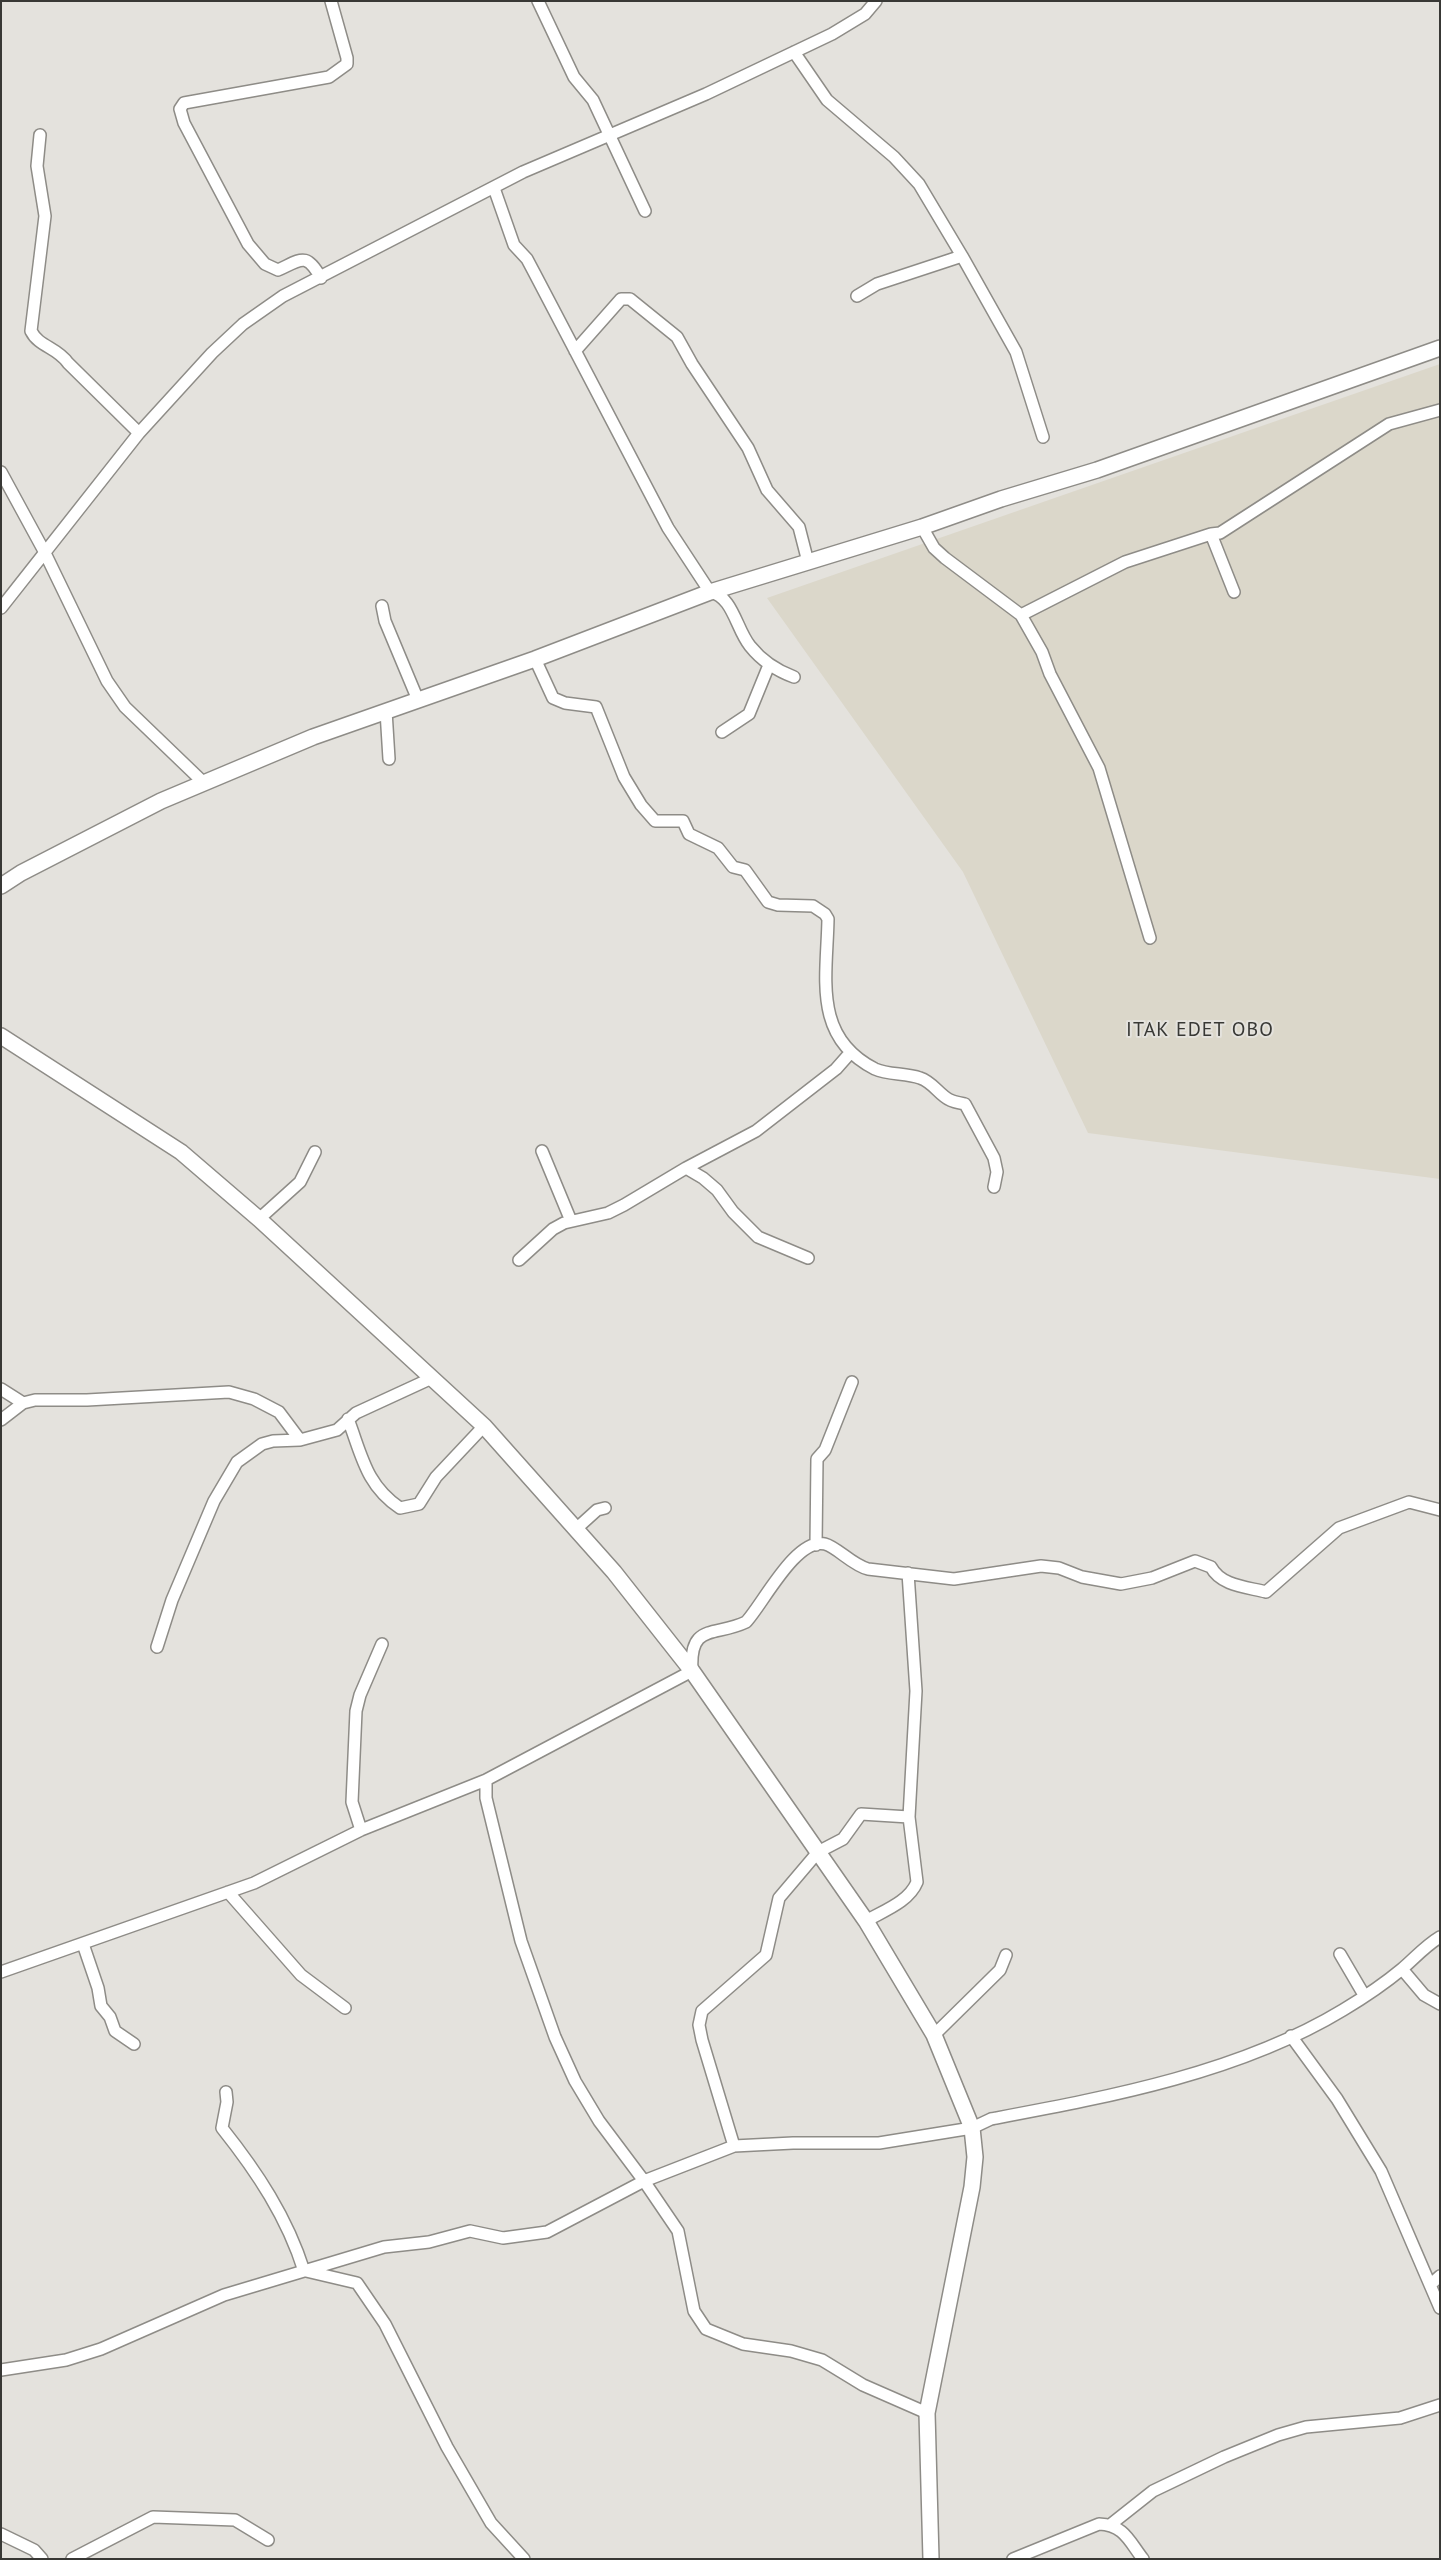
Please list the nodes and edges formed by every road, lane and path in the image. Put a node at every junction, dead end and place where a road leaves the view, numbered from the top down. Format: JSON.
{"nodes":[{"id":1,"x":331,"y":1,"type":"edge"},
{"id":2,"x":538,"y":1,"type":"edge"},
{"id":3,"x":876,"y":1,"type":"edge"},
{"id":4,"x":794,"y":52,"type":"junction"},
{"id":5,"x":608,"y":135,"type":"junction"},
{"id":6,"x":40,"y":136,"type":"dead end"},
{"id":7,"x":494,"y":188,"type":"junction"},
{"id":8,"x":645,"y":211,"type":"dead end"},
{"id":9,"x":962,"y":256,"type":"junction"},
{"id":10,"x":321,"y":278,"type":"junction"},
{"id":11,"x":857,"y":296,"type":"dead end"},
{"id":12,"x":1440,"y":348,"type":"edge"},
{"id":13,"x":575,"y":351,"type":"junction"},
{"id":14,"x":1440,"y":410,"type":"edge"},
{"id":15,"x":139,"y":432,"type":"junction"},
{"id":16,"x":1043,"y":437,"type":"dead end"},
{"id":17,"x":1,"y":472,"type":"edge"},
{"id":18,"x":922,"y":527,"type":"junction"},
{"id":19,"x":1211,"y":534,"type":"junction"},
{"id":20,"x":44,"y":551,"type":"junction"},
{"id":21,"x":808,"y":562,"type":"junction"},
{"id":22,"x":710,"y":592,"type":"junction"},
{"id":23,"x":1234,"y":592,"type":"dead end"},
{"id":24,"x":382,"y":606,"type":"dead end"},
{"id":25,"x":1,"y":608,"type":"edge"},
{"id":26,"x":1021,"y":615,"type":"junction"},
{"id":27,"x":535,"y":658,"type":"junction"},
{"id":28,"x":769,"y":665,"type":"junction"},
{"id":29,"x":794,"y":677,"type":"dead end"},
{"id":30,"x":418,"y":700,"type":"junction"},
{"id":31,"x":386,"y":711,"type":"junction"},
{"id":32,"x":722,"y":732,"type":"dead end"},
{"id":33,"x":390,"y":759,"type":"dead end"},
{"id":34,"x":204,"y":783,"type":"junction"},
{"id":35,"x":1,"y":886,"type":"edge"},
{"id":36,"x":1150,"y":938,"type":"dead end"},
{"id":37,"x":1,"y":1036,"type":"edge"},
{"id":38,"x":851,"y":1052,"type":"junction"},
{"id":39,"x":542,"y":1151,"type":"dead end"},
{"id":40,"x":315,"y":1152,"type":"dead end"},
{"id":41,"x":686,"y":1168,"type":"junction"},
{"id":42,"x":994,"y":1187,"type":"dead end"},
{"id":43,"x":260,"y":1219,"type":"junction"},
{"id":44,"x":571,"y":1221,"type":"junction"},
{"id":45,"x":808,"y":1258,"type":"dead end"},
{"id":46,"x":519,"y":1260,"type":"dead end"},
{"id":47,"x":432,"y":1378,"type":"junction"},
{"id":48,"x":852,"y":1382,"type":"dead end"},
{"id":49,"x":1,"y":1389,"type":"edge"},
{"id":50,"x":23,"y":1403,"type":"junction"},
{"id":51,"x":1,"y":1420,"type":"edge"},
{"id":52,"x":348,"y":1420,"type":"junction"},
{"id":53,"x":484,"y":1426,"type":"junction"},
{"id":54,"x":300,"y":1440,"type":"junction"},
{"id":55,"x":605,"y":1508,"type":"dead end"},
{"id":56,"x":1440,"y":1510,"type":"edge"},
{"id":57,"x":576,"y":1528,"type":"junction"},
{"id":58,"x":816,"y":1545,"type":"junction"},
{"id":59,"x":908,"y":1573,"type":"junction"},
{"id":60,"x":382,"y":1644,"type":"dead end"},
{"id":61,"x":157,"y":1647,"type":"dead end"},
{"id":62,"x":692,"y":1671,"type":"junction"},
{"id":63,"x":486,"y":1780,"type":"junction"},
{"id":64,"x":909,"y":1817,"type":"junction"},
{"id":65,"x":361,"y":1830,"type":"junction"},
{"id":66,"x":818,"y":1852,"type":"junction"},
{"id":67,"x":228,"y":1892,"type":"junction"},
{"id":68,"x":866,"y":1921,"type":"junction"},
{"id":69,"x":1440,"y":1938,"type":"edge"},
{"id":70,"x":83,"y":1944,"type":"junction"},
{"id":71,"x":1340,"y":1954,"type":"dead end"},
{"id":72,"x":1006,"y":1955,"type":"dead end"},
{"id":73,"x":1402,"y":1969,"type":"junction"},
{"id":74,"x":1,"y":1972,"type":"edge"},
{"id":75,"x":1364,"y":1996,"type":"junction"},
{"id":76,"x":1440,"y":2004,"type":"edge"},
{"id":77,"x":345,"y":2008,"type":"dead end"},
{"id":78,"x":934,"y":2035,"type":"junction"},
{"id":79,"x":1291,"y":2036,"type":"junction"},
{"id":80,"x":134,"y":2044,"type":"dead end"},
{"id":81,"x":226,"y":2092,"type":"dead end"},
{"id":82,"x":972,"y":2128,"type":"junction"},
{"id":83,"x":734,"y":2146,"type":"junction"},
{"id":84,"x":644,"y":2181,"type":"junction"},
{"id":85,"x":304,"y":2271,"type":"junction"},
{"id":86,"x":1440,"y":2276,"type":"edge"},
{"id":87,"x":1430,"y":2285,"type":"junction"},
{"id":88,"x":1440,"y":2308,"type":"edge"},
{"id":89,"x":1,"y":2370,"type":"edge"},
{"id":90,"x":1440,"y":2405,"type":"edge"},
{"id":91,"x":928,"y":2413,"type":"junction"},
{"id":92,"x":1110,"y":2525,"type":"junction"},
{"id":93,"x":1,"y":2534,"type":"edge"},
{"id":94,"x":268,"y":2540,"type":"dead end"},
{"id":95,"x":42,"y":2559,"type":"edge"},
{"id":96,"x":72,"y":2559,"type":"edge"},
{"id":97,"x":524,"y":2559,"type":"edge"},
{"id":98,"x":931,"y":2559,"type":"edge"},
{"id":99,"x":1013,"y":2559,"type":"edge"},
{"id":100,"x":1143,"y":2559,"type":"edge"}],
"edges":[{"from":1,"to":10,"type":"street"},
{"from":2,"to":5,"type":"street"},
{"from":3,"to":4,"type":"street"},
{"from":4,"to":5,"type":"street"},
{"from":4,"to":9,"type":"street"},
{"from":5,"to":7,"type":"street"},
{"from":5,"to":8,"type":"street"},
{"from":6,"to":15,"type":"street"},
{"from":7,"to":10,"type":"street"},
{"from":7,"to":13,"type":"street"},
{"from":9,"to":11,"type":"street"},
{"from":9,"to":16,"type":"street"},
{"from":10,"to":15,"type":"street"},
{"from":12,"to":18,"type":"street"},
{"from":13,"to":21,"type":"street"},
{"from":13,"to":22,"type":"street"},
{"from":14,"to":19,"type":"street"},
{"from":15,"to":20,"type":"street"},
{"from":17,"to":20,"type":"street"},
{"from":18,"to":21,"type":"street"},
{"from":18,"to":26,"type":"street"},
{"from":19,"to":23,"type":"street"},
{"from":19,"to":26,"type":"street"},
{"from":20,"to":25,"type":"street"},
{"from":20,"to":34,"type":"street"},
{"from":21,"to":22,"type":"street"},
{"from":22,"to":27,"type":"street"},
{"from":22,"to":28,"type":"street"},
{"from":24,"to":30,"type":"street"},
{"from":26,"to":36,"type":"street"},
{"from":27,"to":30,"type":"street"},
{"from":27,"to":38,"type":"street"},
{"from":28,"to":29,"type":"street"},
{"from":28,"to":32,"type":"street"},
{"from":30,"to":31,"type":"street"},
{"from":31,"to":33,"type":"street"},
{"from":31,"to":34,"type":"street"},
{"from":34,"to":35,"type":"street"},
{"from":37,"to":43,"type":"street"},
{"from":38,"to":41,"type":"street"},
{"from":38,"to":42,"type":"street"},
{"from":39,"to":44,"type":"street"},
{"from":40,"to":43,"type":"street"},
{"from":41,"to":44,"type":"street"},
{"from":41,"to":45,"type":"street"},
{"from":43,"to":47,"type":"street"},
{"from":44,"to":46,"type":"street"},
{"from":47,"to":52,"type":"street"},
{"from":47,"to":53,"type":"street"},
{"from":48,"to":58,"type":"street"},
{"from":49,"to":50,"type":"street"},
{"from":50,"to":51,"type":"street"},
{"from":50,"to":54,"type":"street"},
{"from":52,"to":53,"type":"street"},
{"from":52,"to":54,"type":"street"},
{"from":53,"to":57,"type":"street"},
{"from":54,"to":61,"type":"street"},
{"from":55,"to":57,"type":"street"},
{"from":56,"to":59,"type":"street"},
{"from":57,"to":62,"type":"street"},
{"from":58,"to":59,"type":"street"},
{"from":58,"to":62,"type":"street"},
{"from":59,"to":64,"type":"street"},
{"from":60,"to":65,"type":"street"},
{"from":62,"to":63,"type":"street"},
{"from":62,"to":66,"type":"street"},
{"from":63,"to":65,"type":"street"},
{"from":63,"to":84,"type":"street"},
{"from":64,"to":66,"type":"street"},
{"from":64,"to":68,"type":"street"},
{"from":65,"to":67,"type":"street"},
{"from":66,"to":68,"type":"street"},
{"from":66,"to":83,"type":"street"},
{"from":67,"to":70,"type":"street"},
{"from":67,"to":77,"type":"street"},
{"from":68,"to":78,"type":"street"},
{"from":69,"to":73,"type":"street"},
{"from":70,"to":74,"type":"street"},
{"from":70,"to":80,"type":"street"},
{"from":71,"to":75,"type":"street"},
{"from":72,"to":78,"type":"street"},
{"from":73,"to":75,"type":"street"},
{"from":73,"to":76,"type":"street"},
{"from":75,"to":79,"type":"street"},
{"from":78,"to":82,"type":"street"},
{"from":79,"to":82,"type":"street"},
{"from":79,"to":87,"type":"street"},
{"from":81,"to":85,"type":"street"},
{"from":82,"to":83,"type":"street"},
{"from":82,"to":91,"type":"street"},
{"from":83,"to":84,"type":"street"},
{"from":84,"to":85,"type":"street"},
{"from":84,"to":91,"type":"street"},
{"from":85,"to":89,"type":"street"},
{"from":85,"to":97,"type":"street"},
{"from":86,"to":87,"type":"street"},
{"from":87,"to":88,"type":"street"},
{"from":90,"to":92,"type":"street"},
{"from":91,"to":98,"type":"street"},
{"from":92,"to":99,"type":"street"},
{"from":92,"to":100,"type":"street"},
{"from":93,"to":95,"type":"street"},
{"from":94,"to":96,"type":"street"}]}
